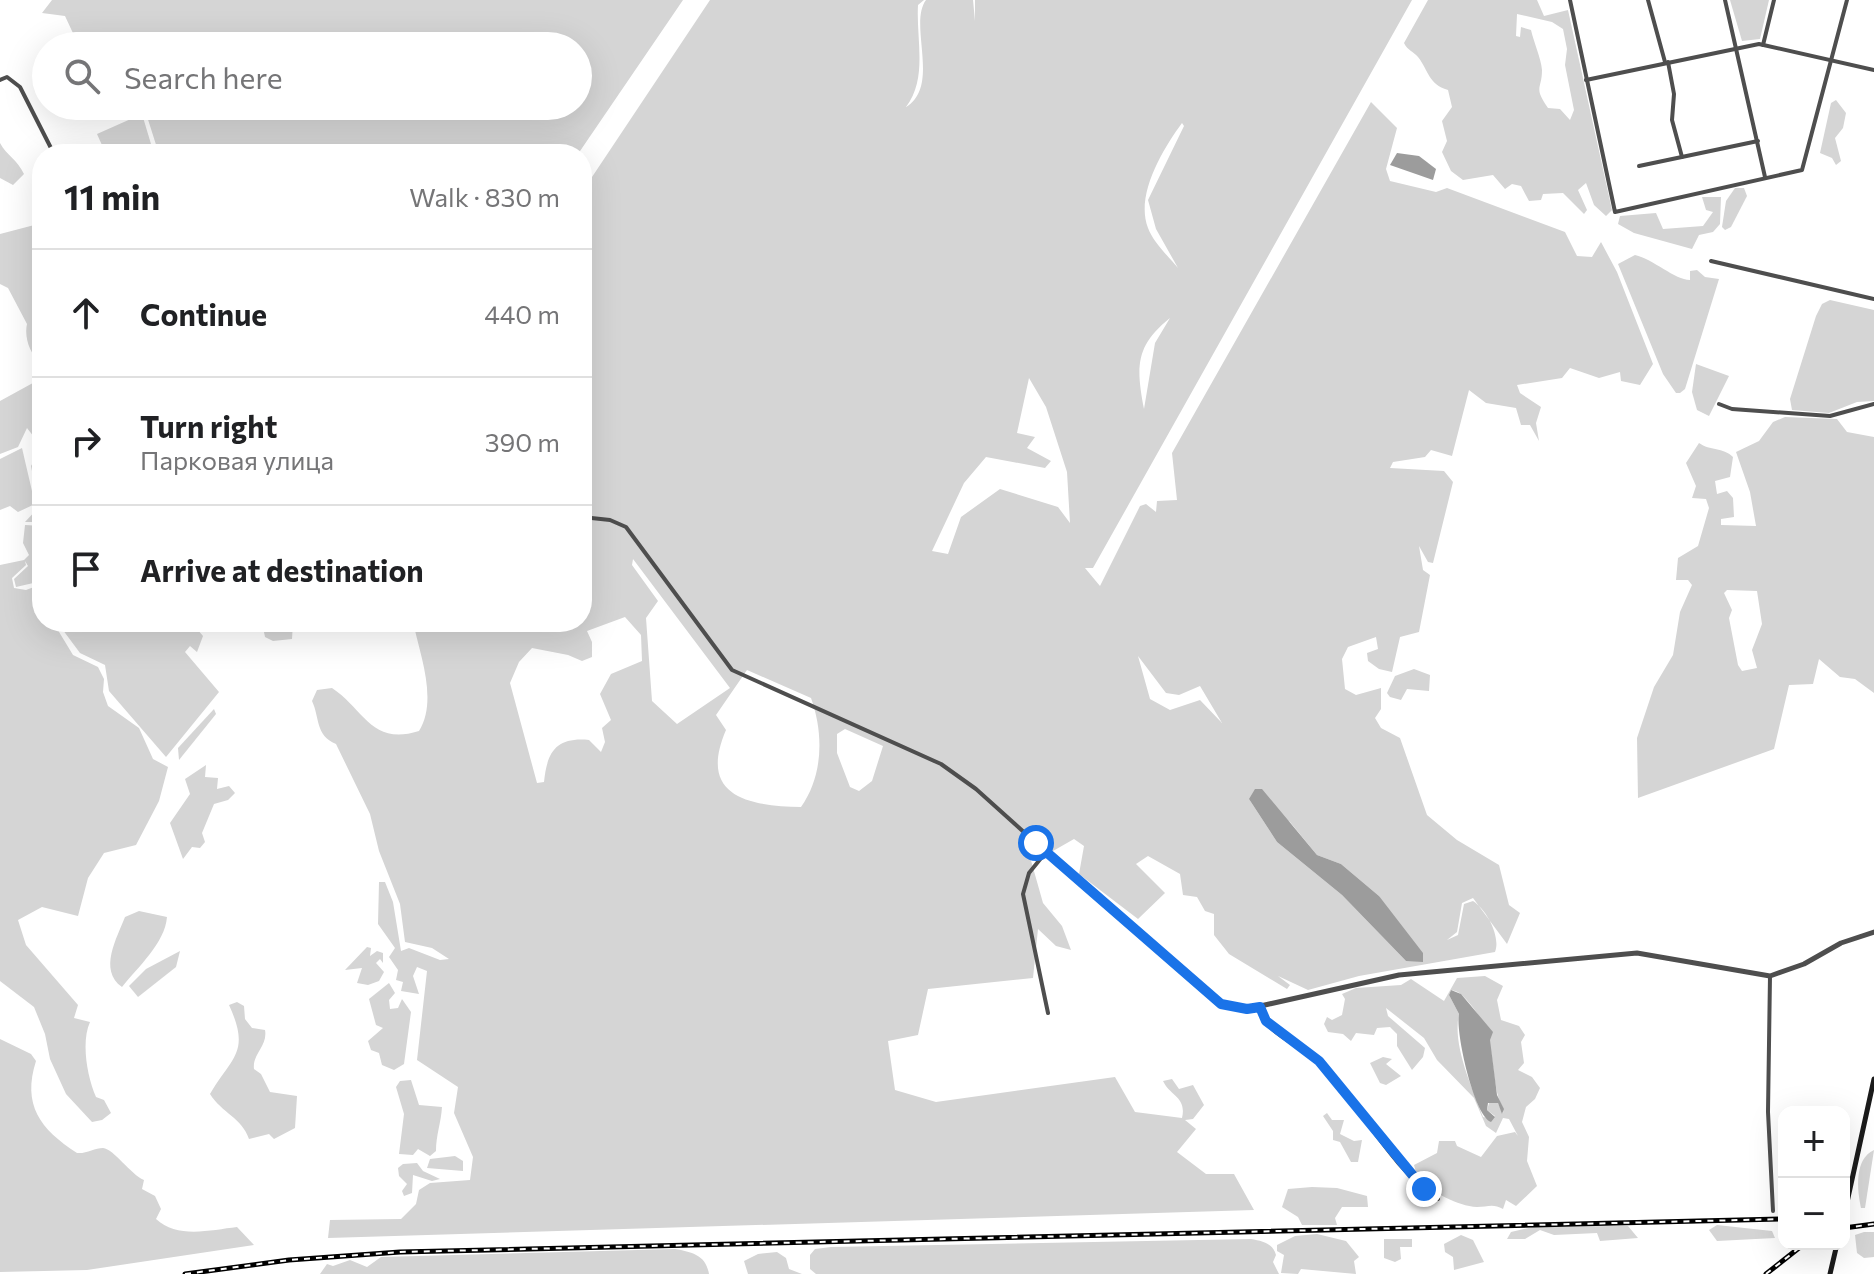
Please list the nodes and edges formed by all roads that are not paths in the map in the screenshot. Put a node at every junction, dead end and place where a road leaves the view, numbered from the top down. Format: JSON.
{"nodes":[{"id":1,"x":1570,"y":0,"type":"edge"},
{"id":2,"x":1648,"y":0,"type":"edge"},
{"id":3,"x":1725,"y":0,"type":"edge"},
{"id":4,"x":1774,"y":0,"type":"edge"},
{"id":5,"x":1847,"y":0,"type":"edge"},
{"id":6,"x":1763,"y":45,"type":"junction"},
{"id":7,"x":1736,"y":48,"type":"junction"},
{"id":8,"x":1667,"y":62,"type":"junction"},
{"id":9,"x":1830,"y":63,"type":"junction"},
{"id":10,"x":1874,"y":70,"type":"edge"},
{"id":11,"x":0,"y":80,"type":"edge"},
{"id":12,"x":1586,"y":80,"type":"junction"},
{"id":13,"x":32,"y":111,"type":"edge"},
{"id":14,"x":37,"y":120,"type":"edge"},
{"id":15,"x":1758,"y":141,"type":"junction"},
{"id":16,"x":49,"y":144,"type":"edge"},
{"id":17,"x":1682,"y":157,"type":"junction"},
{"id":18,"x":1639,"y":166,"type":"dead end"},
{"id":19,"x":1765,"y":178,"type":"junction"},
{"id":20,"x":1711,"y":261,"type":"dead end"},
{"id":21,"x":1874,"y":299,"type":"edge"},
{"id":22,"x":1719,"y":404,"type":"dead end"},
{"id":23,"x":1874,"y":404,"type":"edge"},
{"id":24,"x":592,"y":518,"type":"edge"},
{"id":25,"x":1046,"y":852,"type":"junction"},
{"id":26,"x":1874,"y":932,"type":"edge"},
{"id":27,"x":1770,"y":976,"type":"junction"},
{"id":28,"x":1260,"y":1007,"type":"junction"},
{"id":29,"x":1048,"y":1013,"type":"dead end"},
{"id":30,"x":1874,"y":1079,"type":"edge"},
{"id":31,"x":1850,"y":1191,"type":"edge"},
{"id":32,"x":1438,"y":1199,"type":"dead end"},
{"id":33,"x":1773,"y":1211,"type":"dead end"},
{"id":34,"x":1836,"y":1250,"type":"edge"},
{"id":35,"x":1830,"y":1274,"type":"edge"}],
"edges":[{"from":1,"to":12,"type":"street"},
{"from":2,"to":8,"type":"street"},
{"from":3,"to":7,"type":"street"},
{"from":4,"to":6,"type":"street"},
{"from":5,"to":9,"type":"street"},
{"from":6,"to":7,"type":"street"},
{"from":6,"to":9,"type":"street"},
{"from":7,"to":8,"type":"street"},
{"from":7,"to":15,"type":"street"},
{"from":8,"to":12,"type":"street"},
{"from":8,"to":17,"type":"street"},
{"from":9,"to":10,"type":"street"},
{"from":9,"to":19,"type":"street"},
{"from":11,"to":13,"type":"street"},
{"from":12,"to":19,"type":"street"},
{"from":14,"to":16,"type":"street"},
{"from":15,"to":17,"type":"street"},
{"from":15,"to":19,"type":"street"},
{"from":17,"to":18,"type":"street"},
{"from":20,"to":21,"type":"street"},
{"from":22,"to":23,"type":"street"},
{"from":24,"to":25,"type":"street"},
{"from":25,"to":28,"type":"street"},
{"from":25,"to":29,"type":"street"},
{"from":26,"to":27,"type":"street"},
{"from":27,"to":28,"type":"street"},
{"from":27,"to":33,"type":"street"},
{"from":28,"to":32,"type":"street"},
{"from":30,"to":31,"type":"main road"},
{"from":34,"to":35,"type":"main road"}]}
